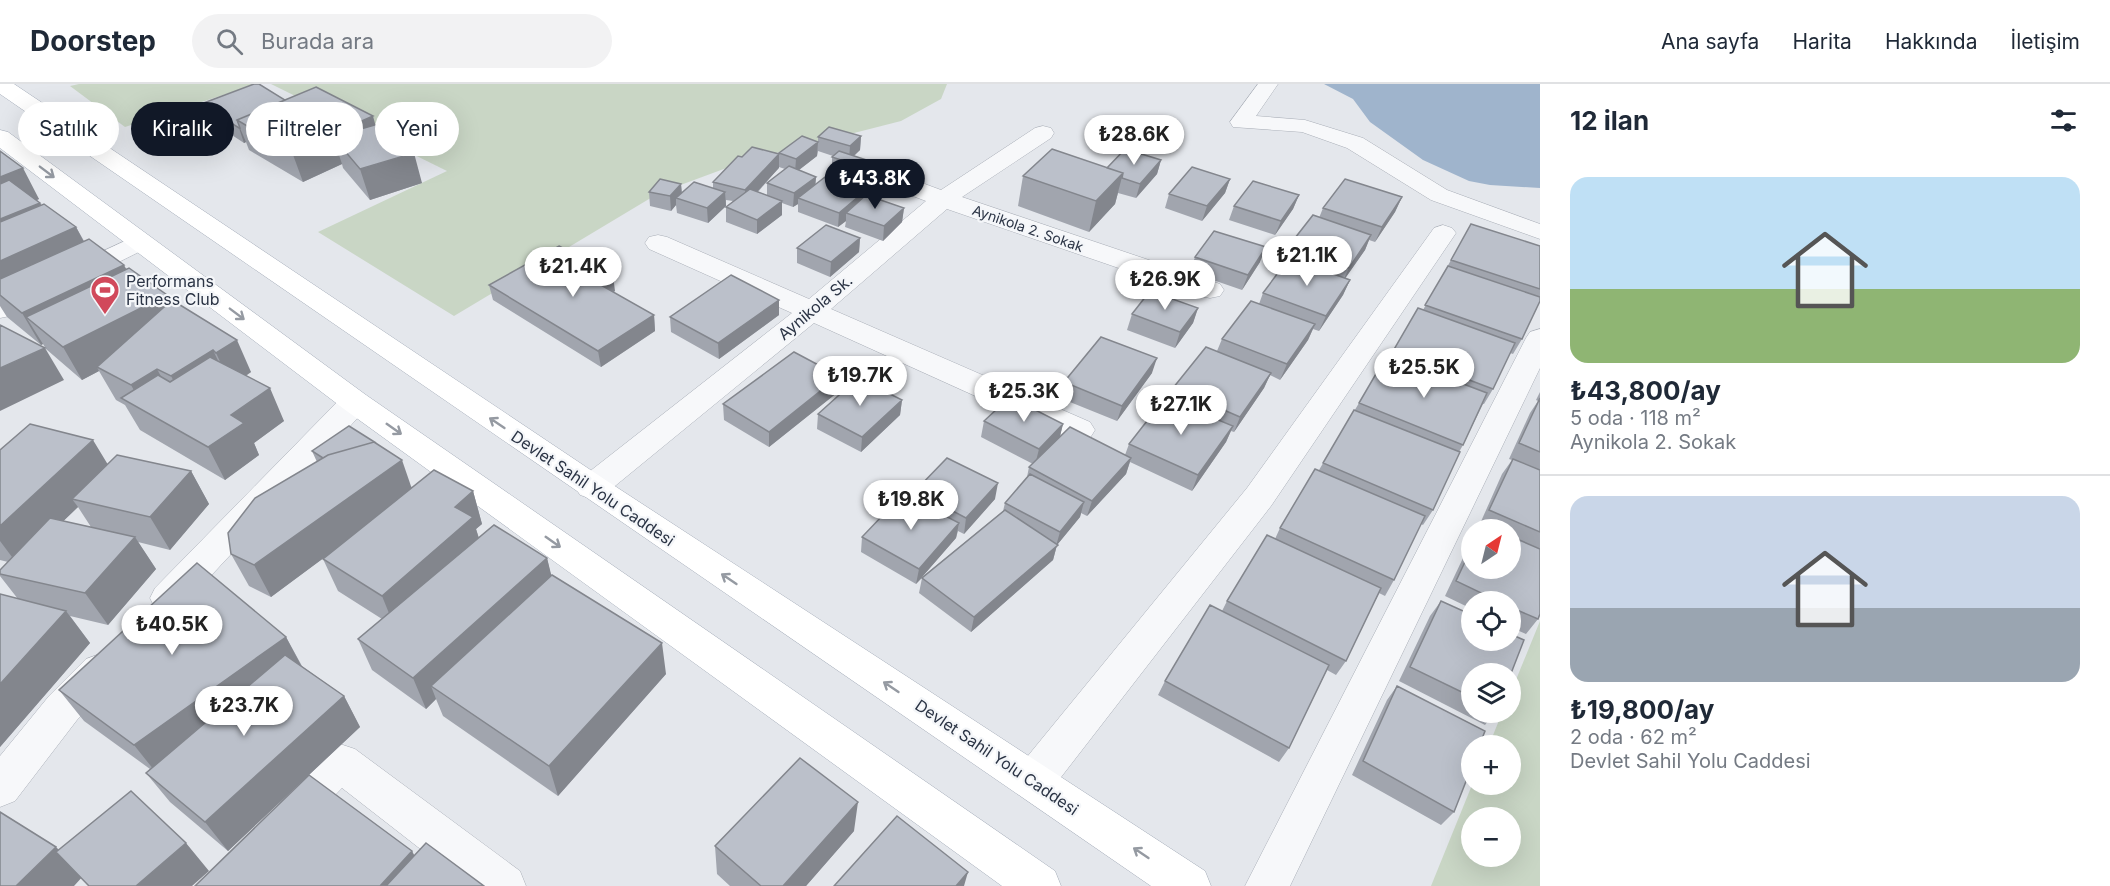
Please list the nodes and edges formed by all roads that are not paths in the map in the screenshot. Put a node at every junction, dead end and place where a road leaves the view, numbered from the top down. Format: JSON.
{"nodes":[{"id":1,"x":0,"y":84,"type":"edge"},
{"id":2,"x":1268,"y":84,"type":"edge"},
{"id":3,"x":1043,"y":133,"type":"dead end"},
{"id":4,"x":0,"y":137,"type":"edge"},
{"id":5,"x":847,"y":163,"type":"edge"},
{"id":6,"x":943,"y":199,"type":"junction"},
{"id":7,"x":1540,"y":232,"type":"edge"},
{"id":8,"x":1443,"y":233,"type":"dead end"},
{"id":9,"x":140,"y":242,"type":"junction"},
{"id":10,"x":658,"y":243,"type":"dead end"},
{"id":11,"x":1210,"y":290,"type":"dead end"},
{"id":12,"x":0,"y":310,"type":"edge"},
{"id":13,"x":812,"y":311,"type":"junction"},
{"id":14,"x":1540,"y":338,"type":"edge"},
{"id":15,"x":355,"y":402,"type":"junction"},
{"id":16,"x":1079,"y":429,"type":"edge"},
{"id":17,"x":592,"y":488,"type":"junction"},
{"id":18,"x":144,"y":623,"type":"edge"},
{"id":19,"x":120,"y":649,"type":"edge"},
{"id":20,"x":1033,"y":781,"type":"junction"},
{"id":21,"x":0,"y":788,"type":"edge"},
{"id":22,"x":258,"y":845,"type":"edge"},
{"id":23,"x":504,"y":886,"type":"edge"},
{"id":24,"x":1039,"y":886,"type":"edge"},
{"id":25,"x":1189,"y":886,"type":"edge"},
{"id":26,"x":1267,"y":886,"type":"edge"}],
"edges":[{"from":17,"to":1,"type":"main road","name":"Devlet Sahil Yolu Caddesi","one_way":true},
{"from":2,"to":7,"type":"street"},
{"from":3,"to":6,"type":"street","name":"Aynikola Sk."},
{"from":4,"to":9,"type":"main road","one_way":true},
{"from":5,"to":6,"type":"street","name":"Aynikola 2. Sokak"},
{"from":6,"to":11,"type":"street","name":"Aynikola 2. Sokak"},
{"from":6,"to":13,"type":"street","name":"Aynikola Sk."},
{"from":8,"to":20,"type":"street"},
{"from":9,"to":12,"type":"street"},
{"from":9,"to":15,"type":"main road","one_way":true},
{"from":10,"to":13,"type":"street"},
{"from":13,"to":16,"type":"street"},
{"from":13,"to":17,"type":"street","name":"Aynikola Sk."},
{"from":14,"to":26,"type":"street"},
{"from":15,"to":18,"type":"street"},
{"from":15,"to":24,"type":"main road","one_way":true},
{"from":20,"to":17,"type":"main road","name":"Devlet Sahil Yolu Caddesi","one_way":true},
{"from":19,"to":21,"type":"street"},
{"from":25,"to":20,"type":"main road","name":"Devlet Sahil Yolu Caddesi","one_way":true},
{"from":22,"to":23,"type":"street"}]}
